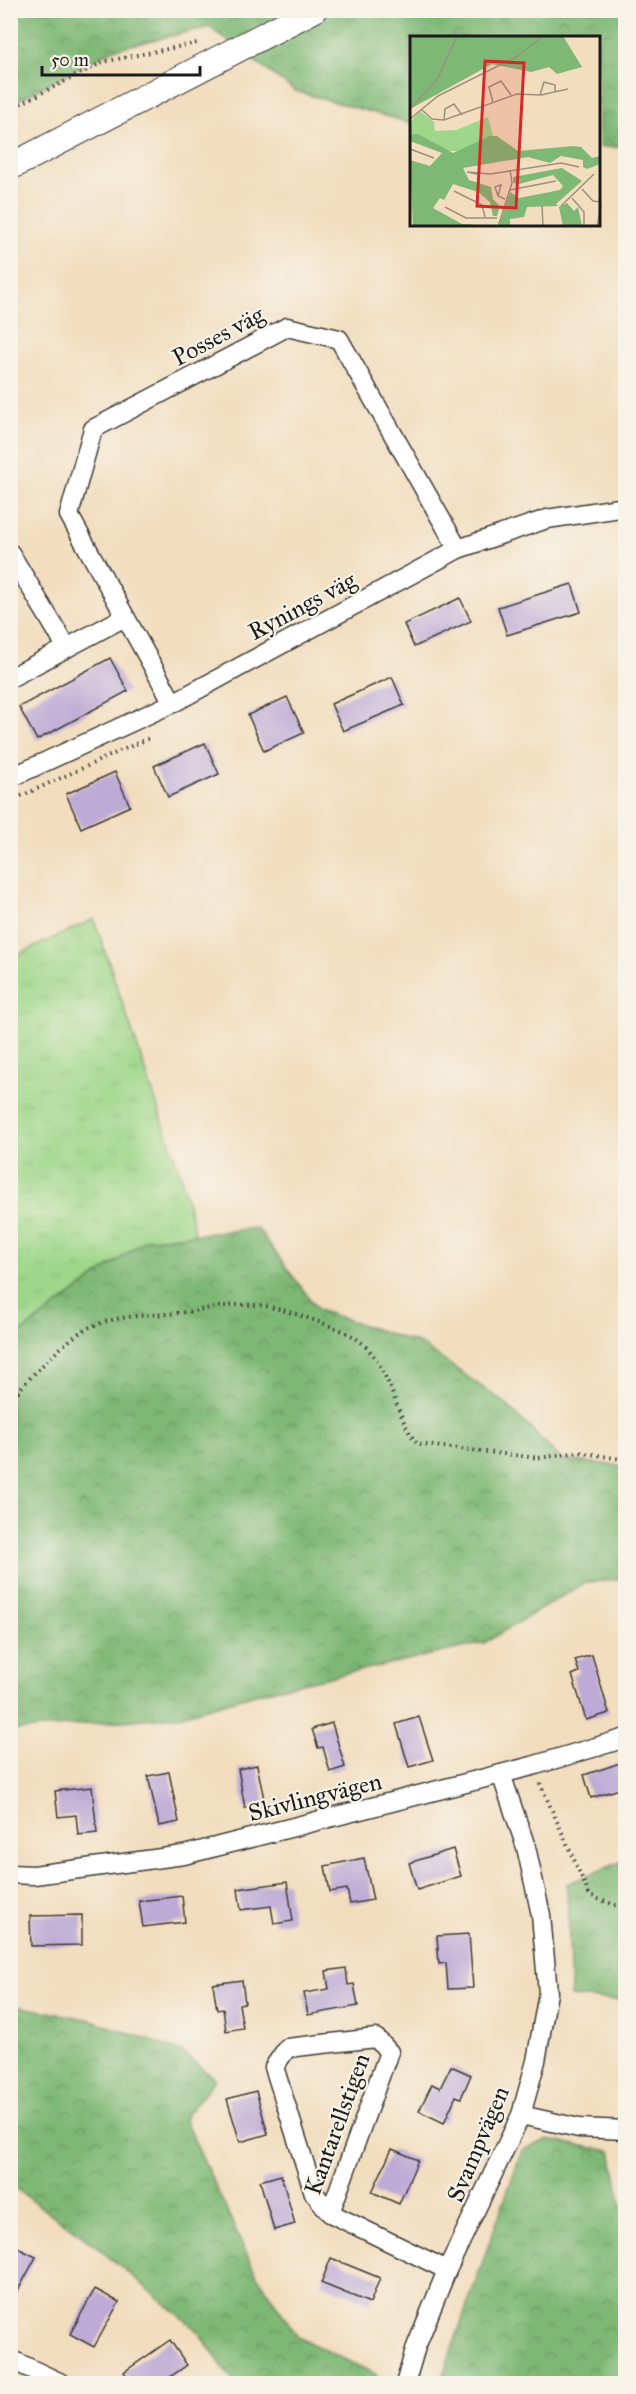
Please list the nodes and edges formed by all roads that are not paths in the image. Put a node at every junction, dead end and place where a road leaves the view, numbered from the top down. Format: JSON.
{"nodes":[{"id":1,"x":313,"y":10,"type":"edge"},
{"id":2,"x":10,"y":167,"type":"edge"},
{"id":3,"x":626,"y":507,"type":"edge"},
{"id":4,"x":459,"y":549,"type":"junction"},
{"id":5,"x":10,"y":553,"type":"edge"},
{"id":6,"x":126,"y":617,"type":"junction"},
{"id":7,"x":67,"y":648,"type":"junction"},
{"id":8,"x":10,"y":678,"type":"edge"},
{"id":9,"x":173,"y":703,"type":"junction"},
{"id":10,"x":10,"y":778,"type":"edge"},
{"id":11,"x":626,"y":1738,"type":"edge"},
{"id":12,"x":501,"y":1774,"type":"junction"},
{"id":13,"x":10,"y":1874,"type":"edge"},
{"id":14,"x":521,"y":2115,"type":"junction"},
{"id":15,"x":626,"y":2130,"type":"edge"},
{"id":16,"x":330,"y":2213,"type":"junction"},
{"id":17,"x":447,"y":2270,"type":"junction"},
{"id":18,"x":10,"y":2359,"type":"edge"},
{"id":19,"x":63,"y":2384,"type":"edge"},
{"id":20,"x":405,"y":2384,"type":"edge"}],
"edges":[{"from":1,"to":2,"type":"main road"},
{"from":3,"to":4,"type":"street","name":"Rynings väg"},
{"from":4,"to":6,"type":"street","name":"Posses väg"},
{"from":4,"to":9,"type":"street","name":"Rynings väg"},
{"from":5,"to":7,"type":"street"},
{"from":6,"to":7,"type":"street"},
{"from":6,"to":9,"type":"street","name":"Posses väg"},
{"from":7,"to":8,"type":"street"},
{"from":9,"to":10,"type":"street","name":"Rynings väg"},
{"from":11,"to":12,"type":"street","name":"Skivlingvägen"},
{"from":12,"to":13,"type":"street","name":"Skivlingvägen"},
{"from":12,"to":14,"type":"street","name":"Svampvägen"},
{"from":14,"to":15,"type":"street"},
{"from":14,"to":17,"type":"street","name":"Svampvägen"},
{"from":16,"to":16,"type":"street","name":"Kantarellstigen"},
{"from":16,"to":17,"type":"street","name":"Kantarellstigen"},
{"from":17,"to":20,"type":"street","name":"Svampvägen"},
{"from":18,"to":19,"type":"street"}]}
